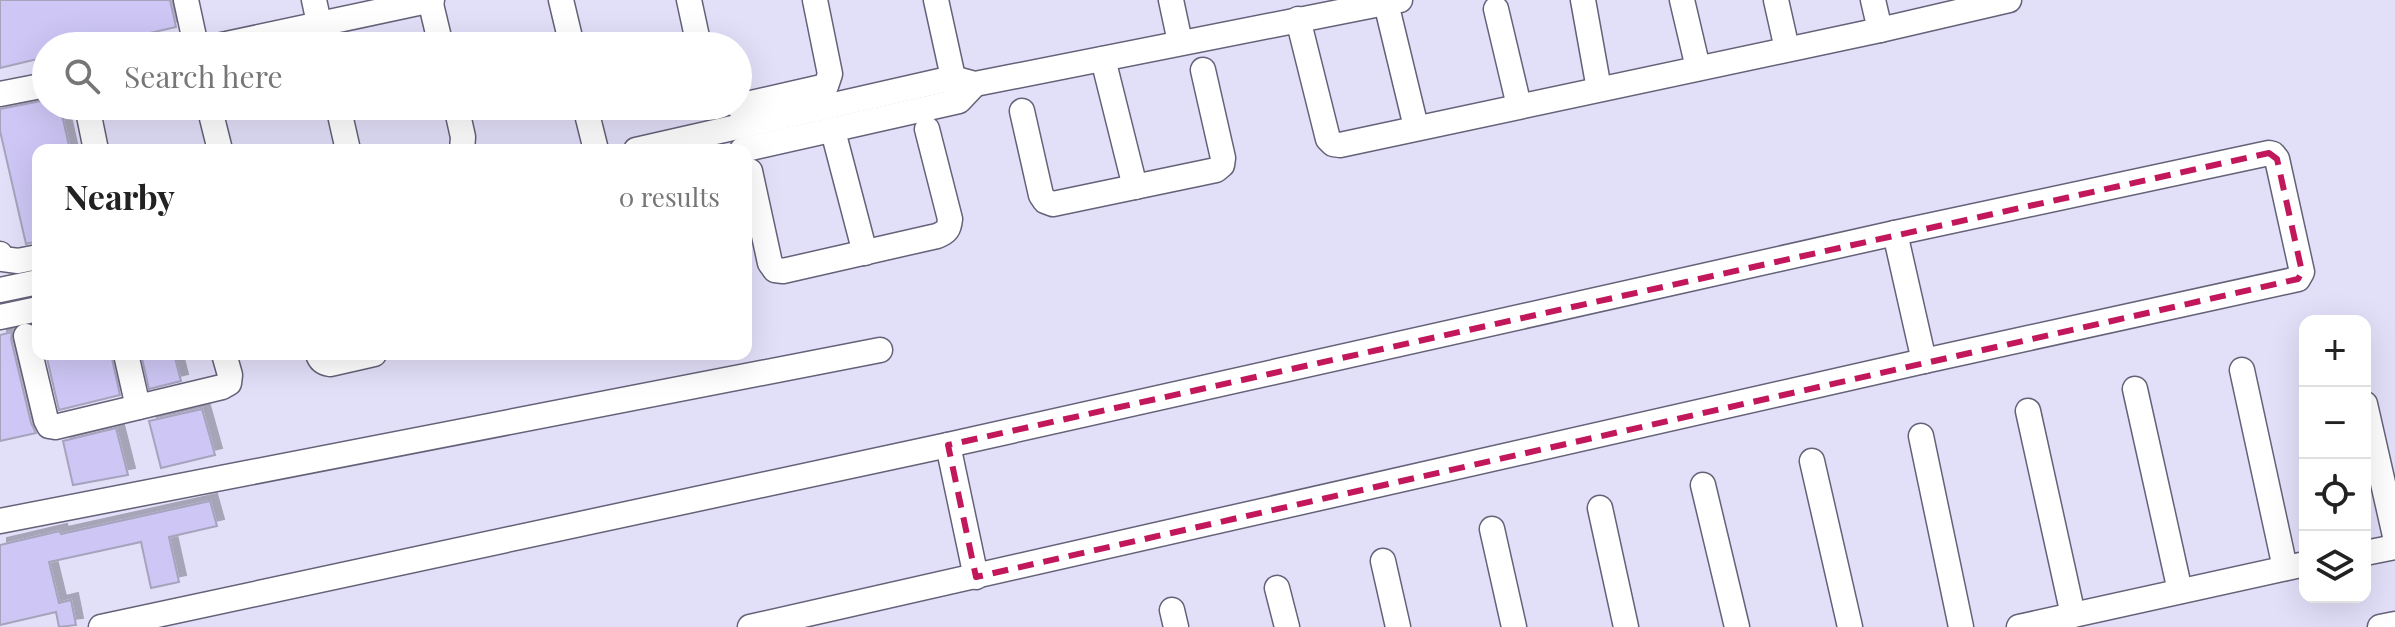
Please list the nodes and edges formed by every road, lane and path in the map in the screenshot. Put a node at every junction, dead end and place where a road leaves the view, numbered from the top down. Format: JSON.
{"nodes":[{"id":1,"x":186,"y":0,"type":"edge"},
{"id":2,"x":431,"y":0,"type":"edge"},
{"id":3,"x":561,"y":0,"type":"edge"},
{"id":4,"x":689,"y":0,"type":"edge"},
{"id":5,"x":815,"y":0,"type":"edge"},
{"id":6,"x":936,"y":0,"type":"edge"},
{"id":7,"x":1171,"y":0,"type":"edge"},
{"id":8,"x":1583,"y":0,"type":"edge"},
{"id":9,"x":1682,"y":0,"type":"edge"},
{"id":10,"x":1776,"y":0,"type":"edge"},
{"id":11,"x":1873,"y":0,"type":"edge"},
{"id":12,"x":2009,"y":0,"type":"edge"},
{"id":13,"x":1393,"y":1,"type":"edge"},
{"id":14,"x":1971,"y":4,"type":"edge"},
{"id":15,"x":1496,"y":9,"type":"dead end"},
{"id":16,"x":1304,"y":12,"type":"edge"},
{"id":17,"x":319,"y":23,"type":"edge"},
{"id":18,"x":1880,"y":30,"type":"junction"},
{"id":19,"x":193,"y":32,"type":"edge"},
{"id":20,"x":279,"y":32,"type":"edge"},
{"id":21,"x":438,"y":32,"type":"edge"},
{"id":22,"x":569,"y":32,"type":"edge"},
{"id":23,"x":696,"y":32,"type":"edge"},
{"id":24,"x":1180,"y":42,"type":"junction"},
{"id":25,"x":1787,"y":49,"type":"junction"},
{"id":26,"x":1103,"y":59,"type":"junction"},
{"id":27,"x":1698,"y":68,"type":"junction"},
{"id":28,"x":1203,"y":70,"type":"dead end"},
{"id":29,"x":962,"y":87,"type":"junction"},
{"id":30,"x":32,"y":88,"type":"edge"},
{"id":31,"x":1599,"y":89,"type":"junction"},
{"id":32,"x":0,"y":94,"type":"edge"},
{"id":33,"x":752,"y":102,"type":"edge"},
{"id":34,"x":1519,"y":106,"type":"junction"},
{"id":35,"x":1022,"y":111,"type":"dead end"},
{"id":36,"x":90,"y":120,"type":"edge"},
{"id":37,"x":212,"y":120,"type":"edge"},
{"id":38,"x":341,"y":120,"type":"edge"},
{"id":39,"x":459,"y":120,"type":"edge"},
{"id":40,"x":588,"y":120,"type":"edge"},
{"id":41,"x":1416,"y":127,"type":"junction"},
{"id":42,"x":927,"y":129,"type":"dead end"},
{"id":43,"x":833,"y":131,"type":"junction"},
{"id":44,"x":95,"y":144,"type":"edge"},
{"id":45,"x":218,"y":144,"type":"edge"},
{"id":46,"x":347,"y":144,"type":"edge"},
{"id":47,"x":462,"y":144,"type":"edge"},
{"id":48,"x":594,"y":144,"type":"edge"},
{"id":49,"x":667,"y":144,"type":"edge"},
{"id":50,"x":752,"y":158,"type":"edge"},
{"id":51,"x":752,"y":186,"type":"edge"},
{"id":52,"x":1135,"y":187,"type":"junction"},
{"id":53,"x":1895,"y":233,"type":"junction"},
{"id":54,"x":865,"y":253,"type":"junction"},
{"id":55,"x":0,"y":254,"type":"edge"},
{"id":56,"x":32,"y":258,"type":"edge"},
{"id":57,"x":32,"y":283,"type":"edge"},
{"id":58,"x":0,"y":290,"type":"edge"},
{"id":59,"x":32,"y":310,"type":"edge"},
{"id":60,"x":0,"y":317,"type":"edge"},
{"id":61,"x":26,"y":336,"type":"dead end"},
{"id":62,"x":880,"y":350,"type":"dead end"},
{"id":63,"x":127,"y":360,"type":"edge"},
{"id":64,"x":226,"y":360,"type":"edge"},
{"id":65,"x":321,"y":360,"type":"edge"},
{"id":66,"x":348,"y":360,"type":"edge"},
{"id":67,"x":1924,"y":361,"type":"junction"},
{"id":68,"x":2242,"y":370,"type":"dead end"},
{"id":69,"x":2135,"y":389,"type":"dead end"},
{"id":70,"x":138,"y":407,"type":"junction"},
{"id":71,"x":2028,"y":411,"type":"dead end"},
{"id":72,"x":2371,"y":430,"type":"edge"},
{"id":73,"x":1921,"y":436,"type":"dead end"},
{"id":74,"x":948,"y":445,"type":"junction"},
{"id":75,"x":1812,"y":461,"type":"dead end"},
{"id":76,"x":1703,"y":485,"type":"dead end"},
{"id":77,"x":1600,"y":508,"type":"dead end"},
{"id":78,"x":0,"y":521,"type":"edge"},
{"id":79,"x":1492,"y":529,"type":"dead end"},
{"id":80,"x":2395,"y":536,"type":"edge"},
{"id":81,"x":2395,"y":547,"type":"edge"},
{"id":82,"x":2371,"y":552,"type":"edge"},
{"id":83,"x":1383,"y":561,"type":"dead end"},
{"id":84,"x":2295,"y":566,"type":"edge"},
{"id":85,"x":976,"y":577,"type":"junction"},
{"id":86,"x":1277,"y":588,"type":"dead end"},
{"id":87,"x":2180,"y":591,"type":"junction"},
{"id":88,"x":2073,"y":615,"type":"junction"},
{"id":89,"x":2395,"y":624,"type":"edge"},
{"id":90,"x":101,"y":627,"type":"edge"},
{"id":91,"x":750,"y":627,"type":"edge"},
{"id":92,"x":1287,"y":627,"type":"edge"},
{"id":93,"x":1398,"y":627,"type":"edge"},
{"id":94,"x":1514,"y":627,"type":"edge"},
{"id":95,"x":1626,"y":627,"type":"edge"},
{"id":96,"x":1737,"y":627,"type":"edge"},
{"id":97,"x":1850,"y":627,"type":"edge"},
{"id":98,"x":1961,"y":627,"type":"edge"},
{"id":99,"x":2019,"y":627,"type":"edge"},
{"id":100,"x":2380,"y":627,"type":"edge"}],
"edges":[{"from":1,"to":19,"type":"street"},
{"from":2,"to":17,"type":"street"},
{"from":2,"to":21,"type":"street"},
{"from":3,"to":22,"type":"street"},
{"from":4,"to":23,"type":"street"},
{"from":5,"to":33,"type":"street"},
{"from":6,"to":29,"type":"street"},
{"from":7,"to":24,"type":"street"},
{"from":8,"to":31,"type":"street"},
{"from":9,"to":27,"type":"street"},
{"from":10,"to":25,"type":"street"},
{"from":11,"to":18,"type":"street"},
{"from":12,"to":14,"type":"street"},
{"from":13,"to":16,"type":"street"},
{"from":13,"to":41,"type":"street"},
{"from":14,"to":18,"type":"street"},
{"from":15,"to":34,"type":"street"},
{"from":16,"to":24,"type":"street"},
{"from":16,"to":41,"type":"street"},
{"from":17,"to":20,"type":"street"},
{"from":18,"to":25,"type":"street"},
{"from":24,"to":26,"type":"street"},
{"from":25,"to":27,"type":"street"},
{"from":26,"to":29,"type":"street"},
{"from":26,"to":52,"type":"street"},
{"from":27,"to":31,"type":"street"},
{"from":28,"to":52,"type":"street"},
{"from":29,"to":43,"type":"street"},
{"from":29,"to":49,"type":"street"},
{"from":30,"to":32,"type":"street"},
{"from":31,"to":34,"type":"street"},
{"from":34,"to":41,"type":"street"},
{"from":35,"to":52,"type":"street"},
{"from":36,"to":44,"type":"street"},
{"from":37,"to":45,"type":"street"},
{"from":38,"to":46,"type":"street"},
{"from":39,"to":47,"type":"street"},
{"from":40,"to":48,"type":"street"},
{"from":42,"to":54,"type":"street"},
{"from":43,"to":50,"type":"street"},
{"from":43,"to":54,"type":"street"},
{"from":51,"to":54,"type":"street"},
{"from":53,"to":67,"type":"street"},
{"from":53,"to":67,"type":"street"},
{"from":53,"to":74,"type":"street"},
{"from":55,"to":56,"type":"street"},
{"from":57,"to":58,"type":"street"},
{"from":59,"to":60,"type":"street"},
{"from":61,"to":70,"type":"street"},
{"from":62,"to":78,"type":"street"},
{"from":63,"to":70,"type":"street"},
{"from":64,"to":70,"type":"street"},
{"from":65,"to":66,"type":"street"},
{"from":67,"to":85,"type":"street"},
{"from":68,"to":84,"type":"street"},
{"from":69,"to":87,"type":"street"},
{"from":71,"to":88,"type":"street"},
{"from":72,"to":80,"type":"street"},
{"from":73,"to":98,"type":"street"},
{"from":74,"to":85,"type":"street"},
{"from":74,"to":90,"type":"street"},
{"from":75,"to":97,"type":"street"},
{"from":76,"to":96,"type":"street"},
{"from":77,"to":95,"type":"street"},
{"from":79,"to":94,"type":"street"},
{"from":81,"to":82,"type":"street"},
{"from":83,"to":93,"type":"street"},
{"from":84,"to":87,"type":"street"},
{"from":85,"to":91,"type":"street"},
{"from":86,"to":92,"type":"street"},
{"from":87,"to":88,"type":"street"},
{"from":88,"to":99,"type":"street"},
{"from":89,"to":100,"type":"street"}]}
